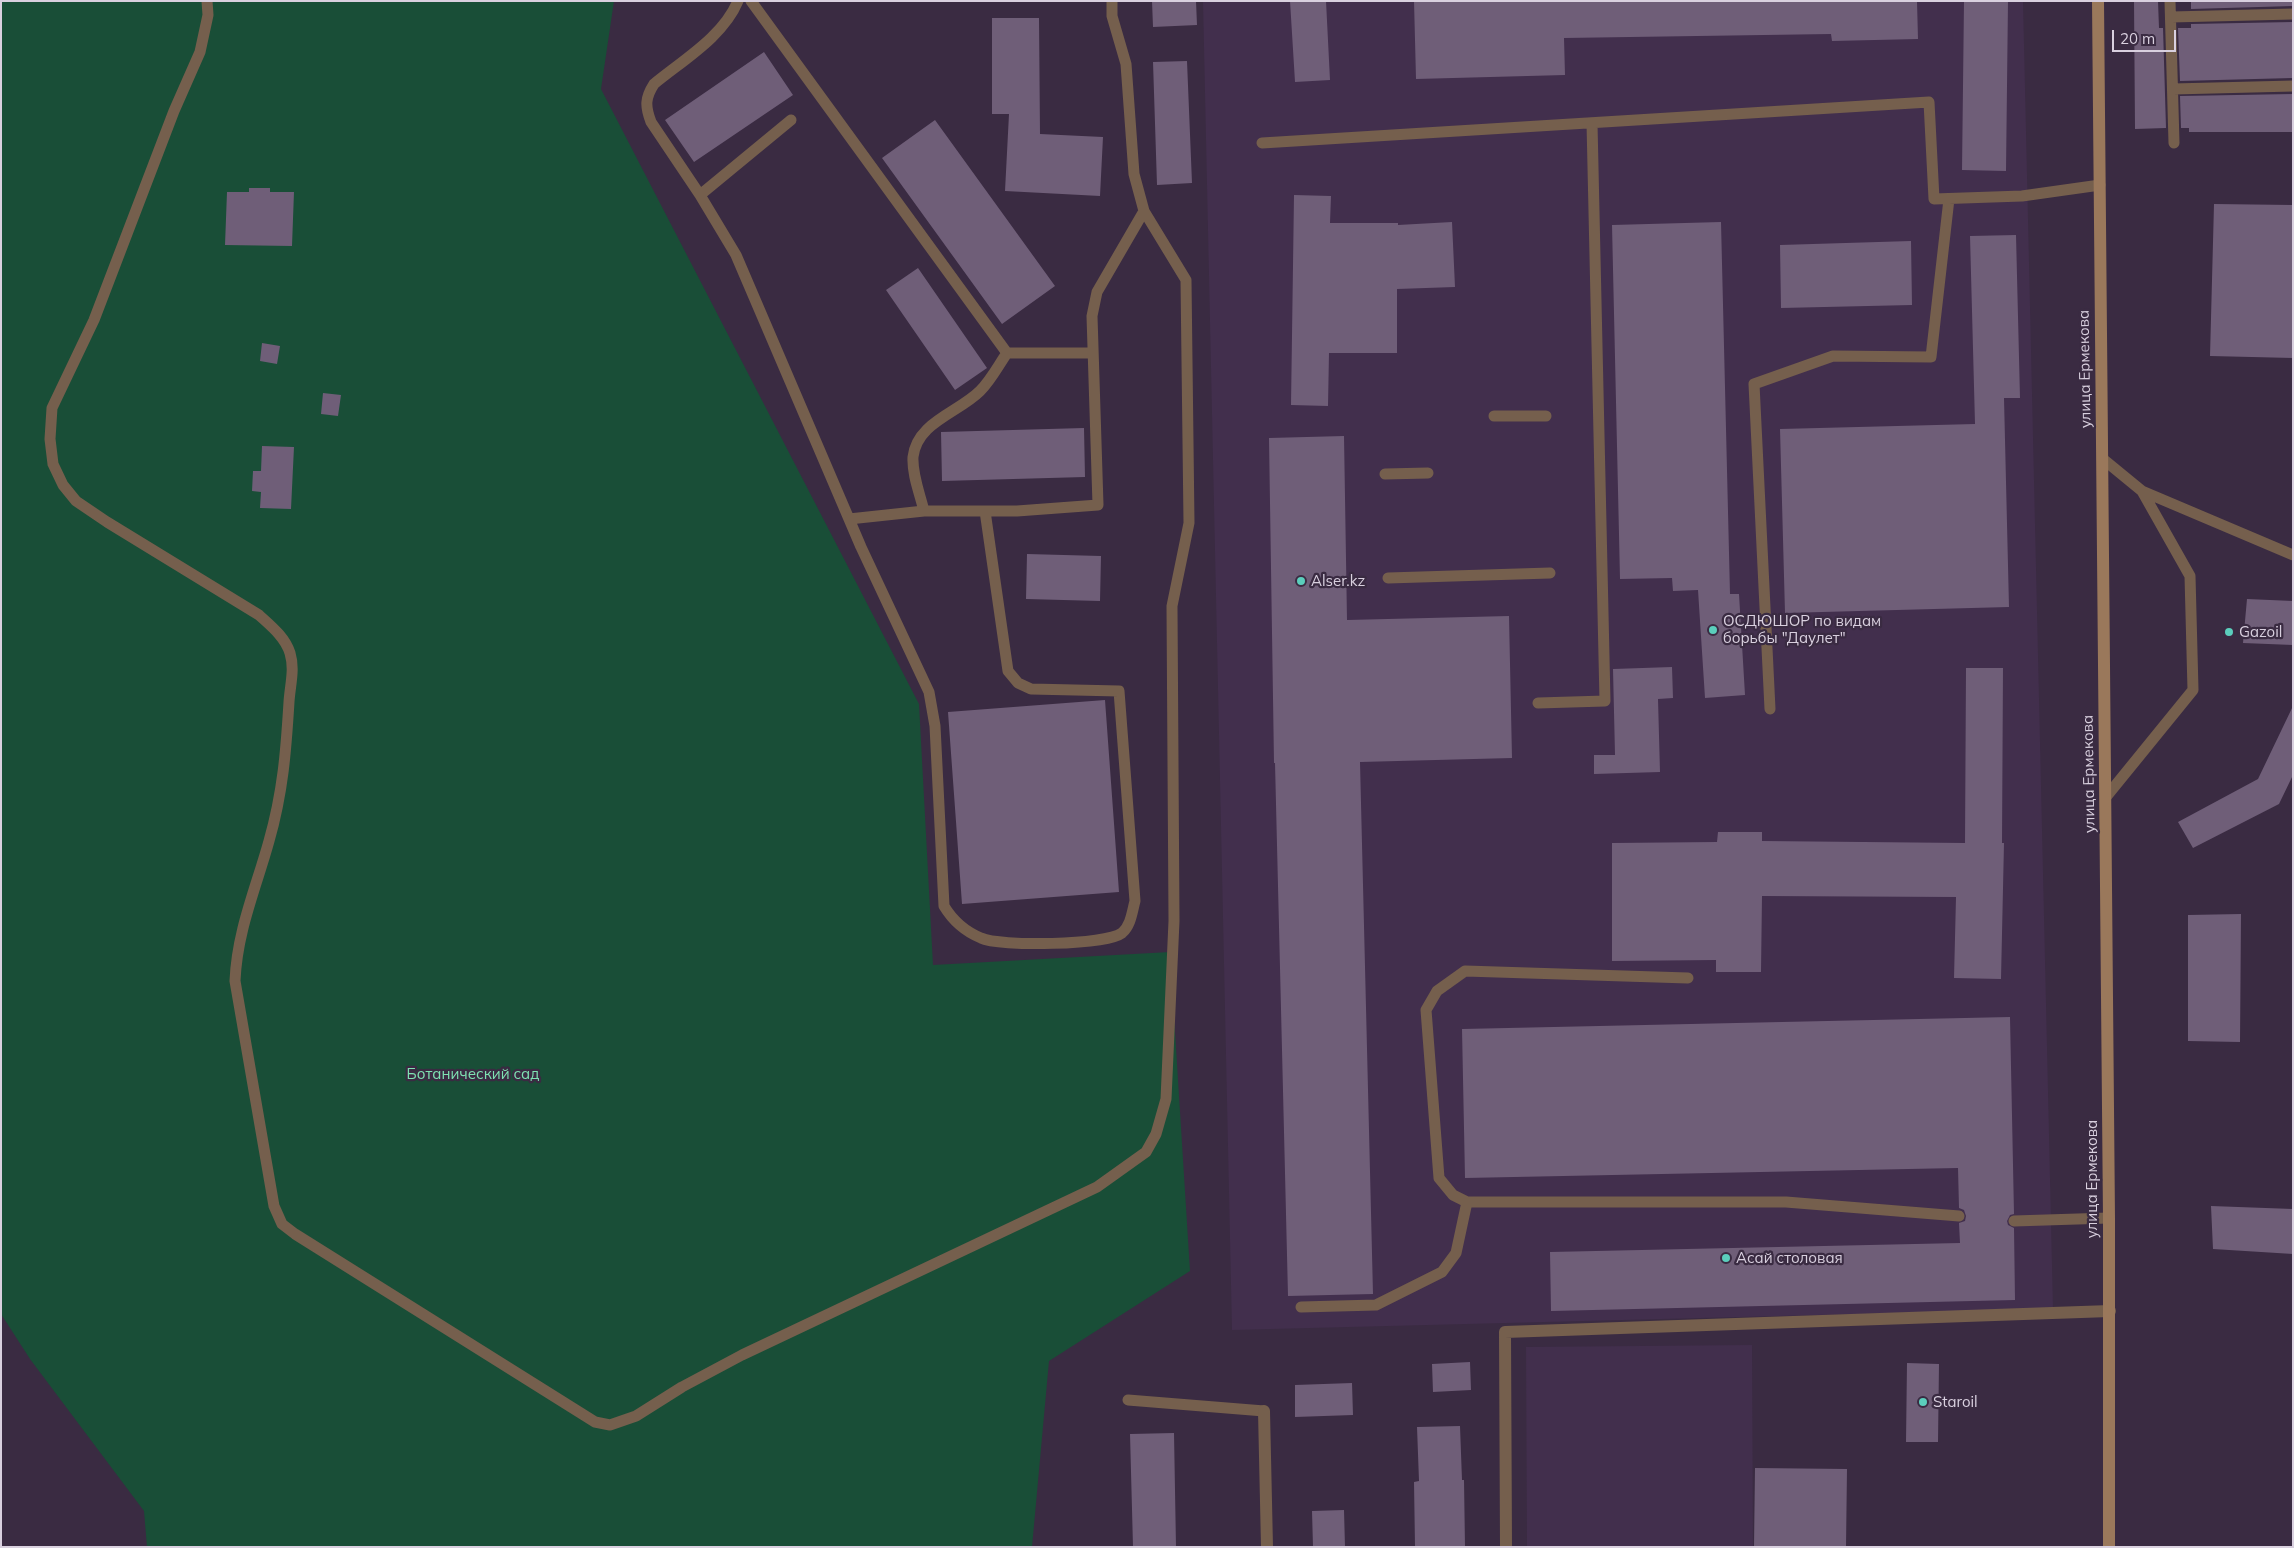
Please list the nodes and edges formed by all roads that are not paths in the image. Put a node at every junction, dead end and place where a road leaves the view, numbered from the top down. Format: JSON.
{"nodes":[{"id":1,"x":207,"y":1,"type":"edge"},
{"id":2,"x":738,"y":1,"type":"edge"},
{"id":3,"x":751,"y":1,"type":"edge"},
{"id":4,"x":1112,"y":1,"type":"edge"},
{"id":5,"x":2098,"y":1,"type":"edge"},
{"id":6,"x":2170,"y":1,"type":"edge"},
{"id":7,"x":2293,"y":14,"type":"edge"},
{"id":8,"x":2171,"y":17,"type":"junction"},
{"id":9,"x":2293,"y":86,"type":"edge"},
{"id":10,"x":2173,"y":89,"type":"junction"},
{"id":11,"x":791,"y":120,"type":"dead end"},
{"id":12,"x":1592,"y":123,"type":"junction"},
{"id":13,"x":1262,"y":143,"type":"dead end"},
{"id":14,"x":2174,"y":143,"type":"dead end"},
{"id":15,"x":2100,"y":185,"type":"junction"},
{"id":16,"x":700,"y":195,"type":"junction"},
{"id":17,"x":1949,"y":199,"type":"junction"},
{"id":18,"x":1144,"y":211,"type":"junction"},
{"id":19,"x":1006,"y":353,"type":"junction"},
{"id":20,"x":1093,"y":353,"type":"junction"},
{"id":21,"x":1494,"y":416,"type":"dead end"},
{"id":22,"x":1546,"y":416,"type":"dead end"},
{"id":23,"x":2103,"y":459,"type":"junction"},
{"id":24,"x":1428,"y":473,"type":"dead end"},
{"id":25,"x":1385,"y":474,"type":"dead end"},
{"id":26,"x":2142,"y":491,"type":"junction"},
{"id":27,"x":924,"y":510,"type":"junction"},
{"id":28,"x":986,"y":511,"type":"junction"},
{"id":29,"x":849,"y":519,"type":"junction"},
{"id":30,"x":2293,"y":555,"type":"edge"},
{"id":31,"x":1550,"y":573,"type":"dead end"},
{"id":32,"x":1388,"y":578,"type":"dead end"},
{"id":33,"x":1538,"y":703,"type":"dead end"},
{"id":34,"x":1770,"y":709,"type":"dead end"},
{"id":35,"x":2106,"y":797,"type":"junction"},
{"id":36,"x":1688,"y":978,"type":"dead end"},
{"id":37,"x":1467,"y":1202,"type":"junction"},
{"id":38,"x":1959,"y":1216,"type":"dead end"},
{"id":39,"x":2109,"y":1218,"type":"junction"},
{"id":40,"x":2014,"y":1220,"type":"dead end"},
{"id":41,"x":1301,"y":1307,"type":"dead end"},
{"id":42,"x":2110,"y":1311,"type":"junction"},
{"id":43,"x":1128,"y":1400,"type":"dead end"},
{"id":44,"x":1264,"y":1411,"type":"joint"},
{"id":45,"x":1266,"y":1547,"type":"edge"},
{"id":46,"x":1506,"y":1547,"type":"edge"},
{"id":47,"x":2109,"y":1547,"type":"edge"}],
"edges":[{"from":1,"to":18,"type":"lane"},
{"from":2,"to":16,"type":"lane"},
{"from":3,"to":19,"type":"lane"},
{"from":4,"to":18,"type":"lane"},
{"from":5,"to":15,"type":"main road","name":"улица Ермекова"},
{"from":6,"to":8,"type":"lane"},
{"from":7,"to":8,"type":"lane"},
{"from":8,"to":10,"type":"lane"},
{"from":9,"to":10,"type":"lane"},
{"from":10,"to":14,"type":"lane"},
{"from":11,"to":16,"type":"lane"},
{"from":12,"to":13,"type":"lane"},
{"from":12,"to":17,"type":"lane"},
{"from":12,"to":33,"type":"lane"},
{"from":15,"to":17,"type":"lane"},
{"from":15,"to":23,"type":"main road","name":"улица Ермекова"},
{"from":16,"to":29,"type":"lane"},
{"from":17,"to":34,"type":"lane"},
{"from":18,"to":20,"type":"lane"},
{"from":19,"to":20,"type":"lane"},
{"from":19,"to":27,"type":"lane"},
{"from":20,"to":28,"type":"lane"},
{"from":21,"to":22,"type":"lane"},
{"from":23,"to":26,"type":"lane"},
{"from":23,"to":35,"type":"main road","name":"улица Ермекова"},
{"from":24,"to":25,"type":"lane"},
{"from":26,"to":30,"type":"lane"},
{"from":26,"to":35,"type":"lane"},
{"from":27,"to":28,"type":"lane"},
{"from":27,"to":29,"type":"lane"},
{"from":28,"to":29,"type":"lane"},
{"from":31,"to":32,"type":"lane"},
{"from":35,"to":39,"type":"main road","name":"улица Ермекова"},
{"from":36,"to":37,"type":"lane"},
{"from":37,"to":38,"type":"lane"},
{"from":37,"to":41,"type":"lane"},
{"from":39,"to":40,"type":"lane"},
{"from":39,"to":42,"type":"main road","name":"улица Ермекова"},
{"from":42,"to":46,"type":"street"},
{"from":42,"to":47,"type":"main road","name":"улица Ермекова"},
{"from":43,"to":44,"type":"lane"},
{"from":44,"to":45,"type":"street"}]}
